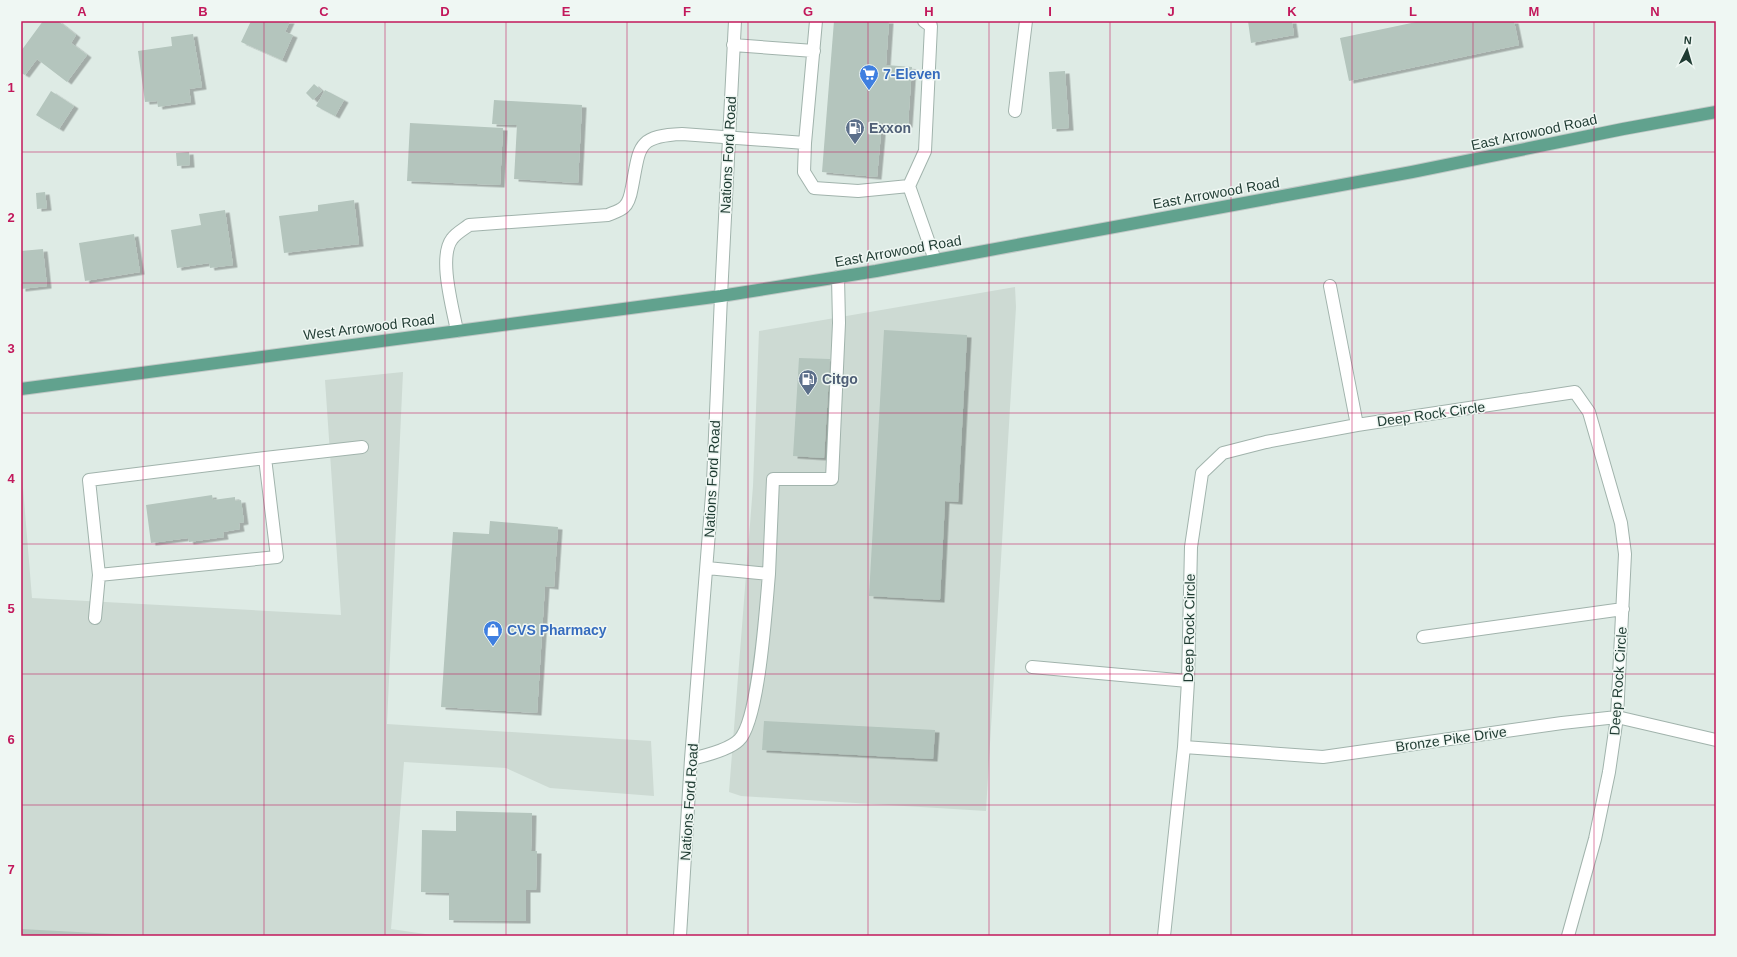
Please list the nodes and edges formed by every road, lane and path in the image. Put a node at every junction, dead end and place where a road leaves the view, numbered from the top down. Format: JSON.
{"nodes":[{"id":1,"x":735,"y":21,"type":"edge"},
{"id":2,"x":816,"y":21,"type":"edge"},
{"id":3,"x":924,"y":21,"type":"edge"},
{"id":4,"x":1026,"y":21,"type":"edge"},
{"id":5,"x":733,"y":45,"type":"junction"},
{"id":6,"x":814,"y":52,"type":"junction"},
{"id":7,"x":1015,"y":110,"type":"dead end"},
{"id":8,"x":1716,"y":112,"type":"edge"},
{"id":9,"x":729,"y":138,"type":"junction"},
{"id":10,"x":806,"y":143,"type":"junction"},
{"id":11,"x":909,"y":186,"type":"junction"},
{"id":12,"x":935,"y":260,"type":"junction"},
{"id":13,"x":838,"y":277,"type":"junction"},
{"id":14,"x":1330,"y":286,"type":"dead end"},
{"id":15,"x":721,"y":296,"type":"junction"},
{"id":16,"x":457,"y":331,"type":"junction"},
{"id":17,"x":21,"y":389,"type":"edge"},
{"id":18,"x":1357,"y":425,"type":"junction"},
{"id":19,"x":362,"y":447,"type":"dead end"},
{"id":20,"x":265,"y":458,"type":"junction"},
{"id":21,"x":706,"y":568,"type":"junction"},
{"id":22,"x":769,"y":574,"type":"junction"},
{"id":23,"x":99,"y":575,"type":"junction"},
{"id":24,"x":1623,"y":609,"type":"junction"},
{"id":25,"x":95,"y":618,"type":"dead end"},
{"id":26,"x":1423,"y":637,"type":"dead end"},
{"id":27,"x":1032,"y":667,"type":"dead end"},
{"id":28,"x":1188,"y":681,"type":"junction"},
{"id":29,"x":1617,"y":717,"type":"junction"},
{"id":30,"x":1716,"y":740,"type":"edge"},
{"id":31,"x":1184,"y":747,"type":"junction"},
{"id":32,"x":691,"y":760,"type":"junction"},
{"id":33,"x":680,"y":936,"type":"edge"},
{"id":34,"x":1164,"y":936,"type":"edge"},
{"id":35,"x":1568,"y":936,"type":"edge"}],
"edges":[{"from":1,"to":5,"type":"street","name":"Nations Ford Road"},
{"from":2,"to":6,"type":"street"},
{"from":3,"to":11,"type":"street"},
{"from":4,"to":7,"type":"street"},
{"from":5,"to":6,"type":"street"},
{"from":5,"to":9,"type":"street","name":"Nations Ford Road"},
{"from":6,"to":10,"type":"street"},
{"from":8,"to":12,"type":"main road","name":"East Arrowood Road"},
{"from":9,"to":10,"type":"street"},
{"from":9,"to":15,"type":"street","name":"Nations Ford Road"},
{"from":9,"to":16,"type":"street"},
{"from":10,"to":11,"type":"street"},
{"from":11,"to":12,"type":"street"},
{"from":12,"to":13,"type":"main road","name":"East Arrowood Road"},
{"from":13,"to":15,"type":"main road","name":"East Arrowood Road"},
{"from":13,"to":22,"type":"street"},
{"from":14,"to":18,"type":"street"},
{"from":15,"to":16,"type":"main road","name":"West Arrowood Road"},
{"from":15,"to":21,"type":"street","name":"Nations Ford Road"},
{"from":16,"to":17,"type":"main road","name":"West Arrowood Road"},
{"from":18,"to":24,"type":"street","name":"Deep Rock Circle"},
{"from":18,"to":28,"type":"street","name":"Deep Rock Circle"},
{"from":19,"to":20,"type":"street"},
{"from":20,"to":23,"type":"street"},
{"from":20,"to":23,"type":"street"},
{"from":21,"to":22,"type":"street"},
{"from":21,"to":32,"type":"street","name":"Nations Ford Road"},
{"from":22,"to":32,"type":"street"},
{"from":23,"to":25,"type":"street"},
{"from":24,"to":26,"type":"street"},
{"from":24,"to":29,"type":"street","name":"Deep Rock Circle"},
{"from":27,"to":28,"type":"street"},
{"from":28,"to":31,"type":"street","name":"Deep Rock Circle"},
{"from":29,"to":30,"type":"street","name":"Bronze Pike Drive"},
{"from":29,"to":31,"type":"street","name":"Bronze Pike Drive"},
{"from":29,"to":35,"type":"street","name":"Deep Rock Circle"},
{"from":31,"to":34,"type":"street","name":"Deep Rock Circle"},
{"from":32,"to":33,"type":"street","name":"Nations Ford Road"}]}
